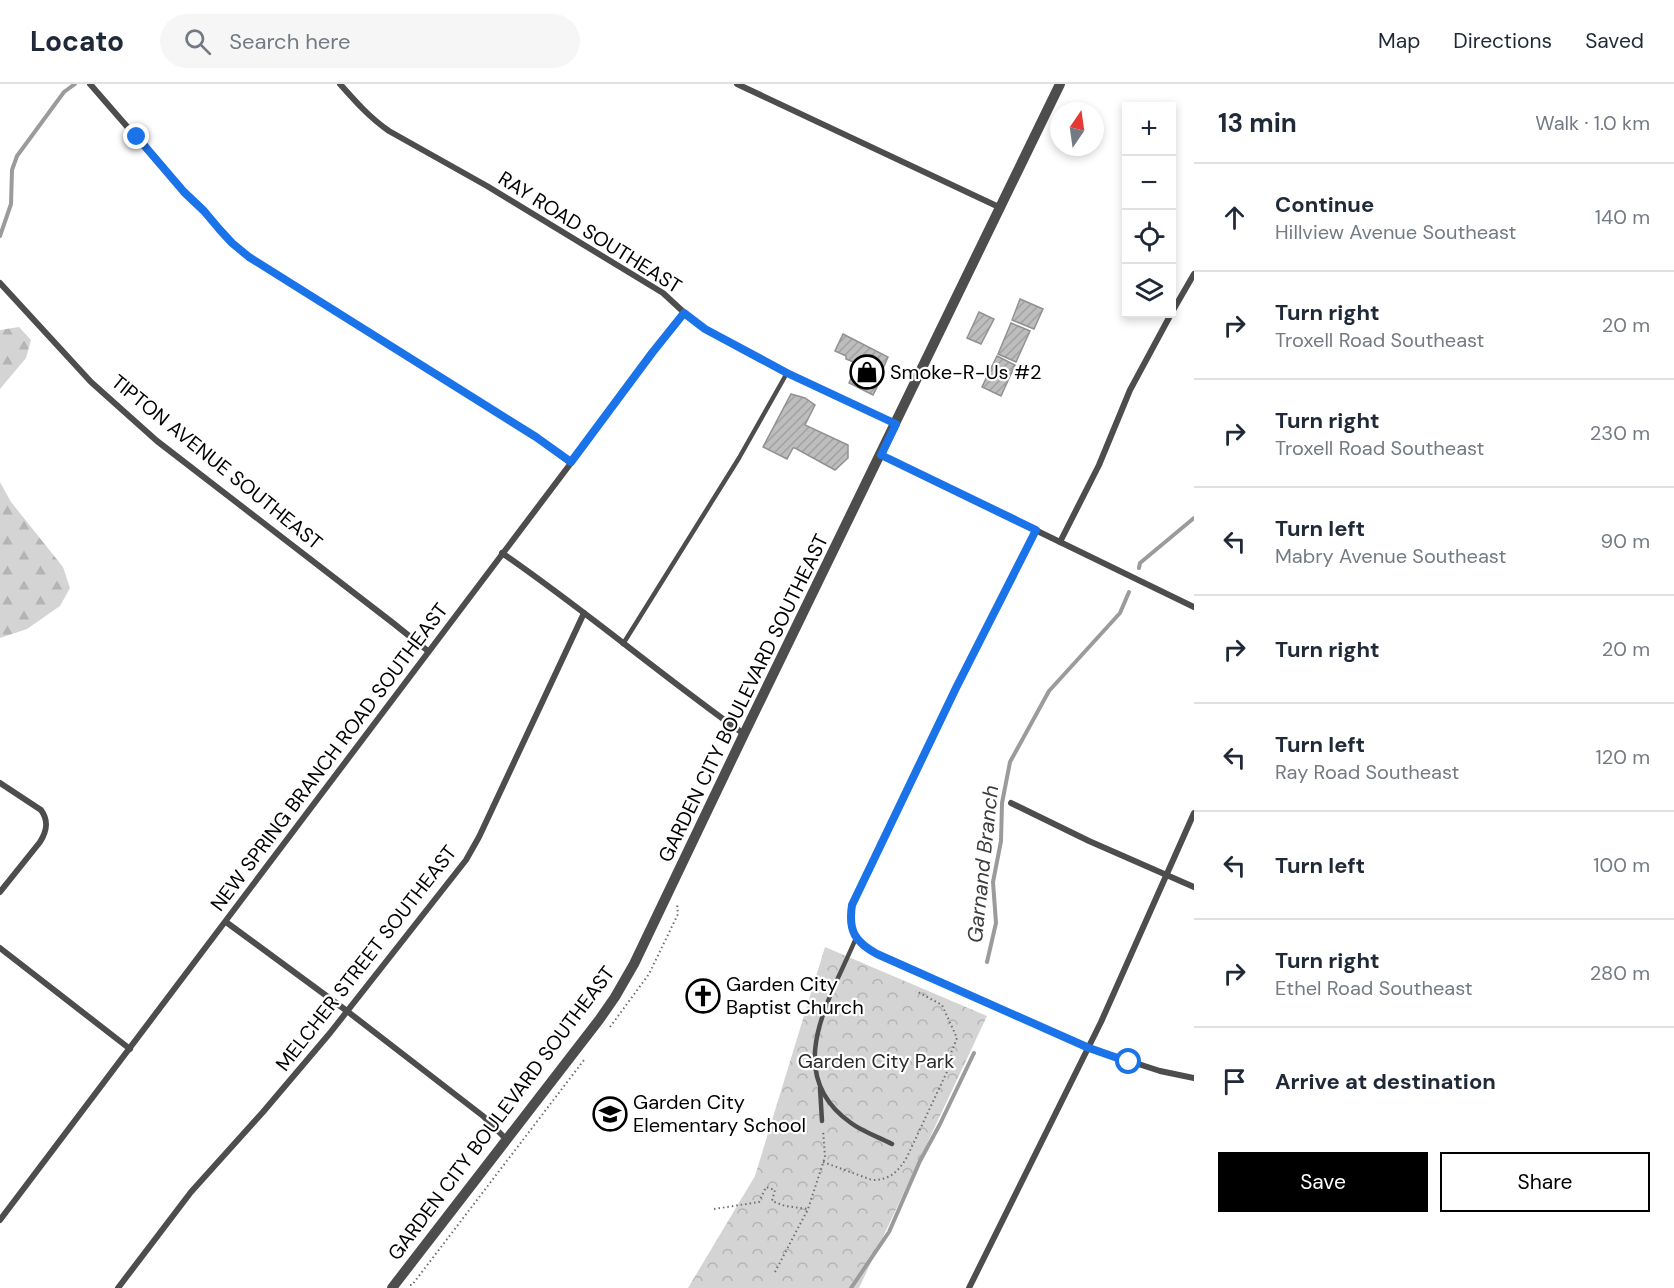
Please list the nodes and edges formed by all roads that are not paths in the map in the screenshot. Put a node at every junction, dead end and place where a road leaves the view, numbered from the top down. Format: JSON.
{"nodes":[{"id":1,"x":90,"y":84,"type":"edge"},
{"id":2,"x":340,"y":84,"type":"edge"},
{"id":3,"x":737,"y":84,"type":"edge"},
{"id":4,"x":1060,"y":84,"type":"edge"},
{"id":5,"x":1001,"y":208,"type":"junction"},
{"id":6,"x":1194,"y":274,"type":"edge"},
{"id":7,"x":0,"y":282,"type":"edge"},
{"id":8,"x":1176,"y":305,"type":"edge"},
{"id":9,"x":684,"y":313,"type":"junction"},
{"id":10,"x":1168,"y":318,"type":"edge"},
{"id":11,"x":787,"y":373,"type":"junction"},
{"id":12,"x":896,"y":424,"type":"junction"},
{"id":13,"x":881,"y":455,"type":"junction"},
{"id":14,"x":571,"y":462,"type":"junction"},
{"id":15,"x":1036,"y":530,"type":"junction"},
{"id":16,"x":1060,"y":542,"type":"junction"},
{"id":17,"x":502,"y":553,"type":"junction"},
{"id":18,"x":1194,"y":607,"type":"edge"},
{"id":19,"x":584,"y":613,"type":"junction"},
{"id":20,"x":624,"y":644,"type":"junction"},
{"id":21,"x":428,"y":651,"type":"junction"},
{"id":22,"x":744,"y":734,"type":"junction"},
{"id":23,"x":0,"y":783,"type":"edge"},
{"id":24,"x":1011,"y":803,"type":"dead end"},
{"id":25,"x":1194,"y":813,"type":"edge"},
{"id":26,"x":1166,"y":875,"type":"junction"},
{"id":27,"x":1194,"y":887,"type":"edge"},
{"id":28,"x":0,"y":892,"type":"edge"},
{"id":29,"x":225,"y":922,"type":"junction"},
{"id":30,"x":856,"y":938,"type":"junction"},
{"id":31,"x":0,"y":948,"type":"edge"},
{"id":32,"x":347,"y":1011,"type":"junction"},
{"id":33,"x":130,"y":1048,"type":"junction"},
{"id":34,"x":1089,"y":1048,"type":"junction"},
{"id":35,"x":1194,"y":1078,"type":"edge"},
{"id":36,"x":820,"y":1088,"type":"junction"},
{"id":37,"x":822,"y":1121,"type":"road end"},
{"id":38,"x":506,"y":1139,"type":"junction"},
{"id":39,"x":892,"y":1144,"type":"dead end"},
{"id":40,"x":0,"y":1220,"type":"edge"},
{"id":41,"x":118,"y":1288,"type":"edge"},
{"id":42,"x":392,"y":1288,"type":"edge"},
{"id":43,"x":969,"y":1288,"type":"edge"}],
"edges":[{"from":1,"to":14,"type":"street"},
{"from":2,"to":9,"type":"street","name":"RAY ROAD SOUTHEAST"},
{"from":3,"to":5,"type":"street"},
{"from":4,"to":5,"type":"street","name":"GARDEN CITY BOULEVARD SOUTHEAST"},
{"from":5,"to":12,"type":"street","name":"GARDEN CITY BOULEVARD SOUTHEAST"},
{"from":6,"to":8,"type":"street"},
{"from":7,"to":21,"type":"street","name":"TIPTON AVENUE SOUTHEAST"},
{"from":9,"to":11,"type":"street","name":"RAY ROAD SOUTHEAST"},
{"from":9,"to":14,"type":"street","name":"NEW SPRING BRANCH ROAD SOUTHEAST"},
{"from":10,"to":16,"type":"street"},
{"from":11,"to":12,"type":"street","name":"RAY ROAD SOUTHEAST"},
{"from":11,"to":20,"type":"lane"},
{"from":12,"to":13,"type":"street","name":"GARDEN CITY BOULEVARD SOUTHEAST"},
{"from":13,"to":15,"type":"street"},
{"from":13,"to":22,"type":"street","name":"GARDEN CITY BOULEVARD SOUTHEAST"},
{"from":14,"to":17,"type":"street","name":"NEW SPRING BRANCH ROAD SOUTHEAST"},
{"from":15,"to":16,"type":"street"},
{"from":15,"to":30,"type":"street"},
{"from":16,"to":18,"type":"street"},
{"from":17,"to":19,"type":"street"},
{"from":17,"to":21,"type":"street","name":"NEW SPRING BRANCH ROAD SOUTHEAST"},
{"from":19,"to":20,"type":"street"},
{"from":19,"to":32,"type":"street","name":"MELCHER STREET SOUTHEAST"},
{"from":20,"to":22,"type":"street"},
{"from":21,"to":29,"type":"street","name":"NEW SPRING BRANCH ROAD SOUTHEAST"},
{"from":22,"to":38,"type":"street","name":"GARDEN CITY BOULEVARD SOUTHEAST"},
{"from":23,"to":28,"type":"street"},
{"from":24,"to":26,"type":"street"},
{"from":25,"to":26,"type":"street"},
{"from":26,"to":27,"type":"street"},
{"from":26,"to":34,"type":"street"},
{"from":29,"to":32,"type":"street"},
{"from":29,"to":33,"type":"street","name":"NEW SPRING BRANCH ROAD SOUTHEAST"},
{"from":30,"to":34,"type":"street"},
{"from":30,"to":36,"type":"lane"},
{"from":31,"to":33,"type":"street"},
{"from":32,"to":38,"type":"street"},
{"from":32,"to":41,"type":"street","name":"MELCHER STREET SOUTHEAST"},
{"from":33,"to":40,"type":"street","name":"NEW SPRING BRANCH ROAD SOUTHEAST"},
{"from":34,"to":35,"type":"street"},
{"from":34,"to":43,"type":"street"},
{"from":36,"to":37,"type":"lane"},
{"from":36,"to":39,"type":"lane"},
{"from":38,"to":42,"type":"street","name":"GARDEN CITY BOULEVARD SOUTHEAST"}]}
